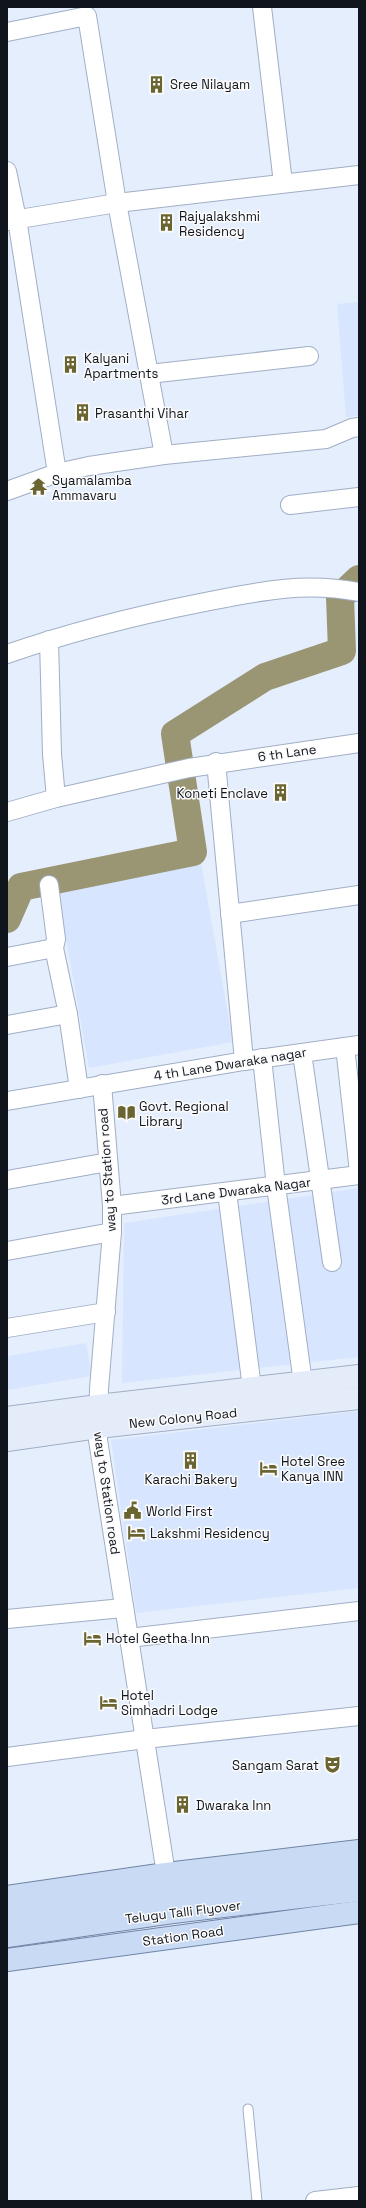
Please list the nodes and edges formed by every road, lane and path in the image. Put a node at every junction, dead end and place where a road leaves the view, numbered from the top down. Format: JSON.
{"nodes":[{"id":1,"x":262,"y":7,"type":"edge"},
{"id":2,"x":86,"y":12,"type":"edge"},
{"id":3,"x":7,"y":32,"type":"edge"},
{"id":4,"x":7,"y":171,"type":"edge"},
{"id":5,"x":359,"y":175,"type":"edge"},
{"id":6,"x":283,"y":183,"type":"junction"},
{"id":7,"x":117,"y":203,"type":"junction"},
{"id":8,"x":12,"y":220,"type":"edge"},
{"id":9,"x":309,"y":356,"type":"dead end"},
{"id":10,"x":149,"y":374,"type":"junction"},
{"id":11,"x":359,"y":428,"type":"edge"},
{"id":12,"x":164,"y":455,"type":"junction"},
{"id":13,"x":57,"y":473,"type":"junction"},
{"id":14,"x":7,"y":491,"type":"edge"},
{"id":15,"x":359,"y":497,"type":"edge"},
{"id":16,"x":290,"y":505,"type":"dead end"},
{"id":17,"x":359,"y":592,"type":"edge"},
{"id":18,"x":49,"y":640,"type":"junction"},
{"id":19,"x":7,"y":654,"type":"edge"},
{"id":20,"x":359,"y":742,"type":"edge"},
{"id":21,"x":216,"y":762,"type":"junction"},
{"id":22,"x":56,"y":798,"type":"junction"},
{"id":23,"x":7,"y":812,"type":"edge"},
{"id":24,"x":49,"y":885,"type":"dead end"},
{"id":25,"x":359,"y":895,"type":"edge"},
{"id":26,"x":230,"y":914,"type":"junction"},
{"id":27,"x":54,"y":948,"type":"junction"},
{"id":28,"x":7,"y":957,"type":"edge"},
{"id":29,"x":68,"y":1014,"type":"junction"},
{"id":30,"x":7,"y":1025,"type":"edge"},
{"id":31,"x":352,"y":1046,"type":"edge"},
{"id":32,"x":302,"y":1053,"type":"junction"},
{"id":33,"x":262,"y":1058,"type":"junction"},
{"id":34,"x":244,"y":1061,"type":"junction"},
{"id":35,"x":102,"y":1084,"type":"junction"},
{"id":36,"x":79,"y":1089,"type":"junction"},
{"id":37,"x":7,"y":1102,"type":"edge"},
{"id":38,"x":108,"y":1162,"type":"junction"},
{"id":39,"x":359,"y":1172,"type":"edge"},
{"id":40,"x":359,"y":1175,"type":"edge"},
{"id":41,"x":7,"y":1180,"type":"edge"},
{"id":42,"x":319,"y":1180,"type":"junction"},
{"id":43,"x":276,"y":1186,"type":"junction"},
{"id":44,"x":227,"y":1192,"type":"junction"},
{"id":45,"x":112,"y":1206,"type":"junction"},
{"id":46,"x":112,"y":1232,"type":"junction"},
{"id":47,"x":7,"y":1251,"type":"edge"},
{"id":48,"x":332,"y":1262,"type":"dead end"},
{"id":49,"x":106,"y":1312,"type":"junction"},
{"id":50,"x":7,"y":1328,"type":"edge"},
{"id":51,"x":359,"y":1376,"type":"edge"},
{"id":52,"x":303,"y":1383,"type":"junction"},
{"id":53,"x":252,"y":1388,"type":"junction"},
{"id":54,"x":359,"y":1398,"type":"edge"},
{"id":55,"x":98,"y":1406,"type":"junction"},
{"id":56,"x":7,"y":1418,"type":"edge"},
{"id":57,"x":98,"y":1427,"type":"junction"},
{"id":58,"x":7,"y":1440,"type":"edge"},
{"id":59,"x":123,"y":1608,"type":"junction"},
{"id":60,"x":359,"y":1611,"type":"edge"},
{"id":61,"x":7,"y":1619,"type":"edge"},
{"id":62,"x":129,"y":1638,"type":"junction"},
{"id":63,"x":359,"y":1716,"type":"edge"},
{"id":64,"x":145,"y":1739,"type":"junction"},
{"id":65,"x":7,"y":1757,"type":"edge"},
{"id":66,"x":359,"y":1851,"type":"edge"},
{"id":67,"x":359,"y":1871,"type":"edge"},
{"id":68,"x":166,"y":1874,"type":"junction"},
{"id":69,"x":359,"y":1890,"type":"edge"},
{"id":70,"x":7,"y":1897,"type":"edge"},
{"id":71,"x":359,"y":1912,"type":"edge"},
{"id":72,"x":7,"y":1916,"type":"edge"},
{"id":73,"x":7,"y":1936,"type":"edge"},
{"id":74,"x":7,"y":1960,"type":"edge"},
{"id":75,"x":248,"y":2108,"type":"dead end"},
{"id":76,"x":359,"y":2196,"type":"edge"},
{"id":77,"x":256,"y":2201,"type":"edge"},
{"id":78,"x":315,"y":2201,"type":"edge"}],
"edges":[{"from":1,"to":6,"type":"street"},
{"from":2,"to":3,"type":"street"},
{"from":2,"to":7,"type":"street"},
{"from":4,"to":8,"type":"street"},
{"from":5,"to":6,"type":"street"},
{"from":6,"to":7,"type":"street"},
{"from":7,"to":8,"type":"street"},
{"from":7,"to":10,"type":"street"},
{"from":8,"to":13,"type":"street"},
{"from":9,"to":10,"type":"street"},
{"from":10,"to":12,"type":"street"},
{"from":11,"to":12,"type":"street"},
{"from":12,"to":13,"type":"street"},
{"from":13,"to":14,"type":"street"},
{"from":15,"to":16,"type":"street"},
{"from":17,"to":18,"type":"street"},
{"from":18,"to":19,"type":"street"},
{"from":18,"to":22,"type":"street"},
{"from":20,"to":21,"type":"street","name":"6 th Lane"},
{"from":21,"to":22,"type":"street","name":"6 th Lane"},
{"from":21,"to":26,"type":"street"},
{"from":22,"to":23,"type":"street","name":"6 th Lane"},
{"from":24,"to":27,"type":"street"},
{"from":25,"to":26,"type":"street"},
{"from":26,"to":34,"type":"street"},
{"from":27,"to":28,"type":"street"},
{"from":27,"to":29,"type":"street"},
{"from":29,"to":30,"type":"street"},
{"from":29,"to":36,"type":"street"},
{"from":31,"to":32,"type":"street","name":"4 th Lane Dwaraka nagar"},
{"from":31,"to":39,"type":"street"},
{"from":32,"to":33,"type":"street","name":"4 th Lane Dwaraka nagar"},
{"from":32,"to":42,"type":"street"},
{"from":33,"to":34,"type":"street","name":"4 th Lane Dwaraka nagar"},
{"from":33,"to":43,"type":"street"},
{"from":34,"to":35,"type":"street","name":"4 th Lane Dwaraka nagar"},
{"from":35,"to":36,"type":"street","name":"4 th Lane Dwaraka nagar"},
{"from":35,"to":38,"type":"street","name":"way to Station road"},
{"from":36,"to":37,"type":"street","name":"4 th Lane Dwaraka nagar"},
{"from":38,"to":41,"type":"street"},
{"from":38,"to":45,"type":"street","name":"way to Station road"},
{"from":40,"to":42,"type":"street","name":"3rd Lane Dwaraka Nagar"},
{"from":42,"to":43,"type":"street","name":"3rd Lane Dwaraka Nagar"},
{"from":42,"to":48,"type":"street"},
{"from":43,"to":44,"type":"street","name":"3rd Lane Dwaraka Nagar"},
{"from":43,"to":52,"type":"street"},
{"from":44,"to":45,"type":"street","name":"3rd Lane Dwaraka Nagar"},
{"from":44,"to":53,"type":"street"},
{"from":45,"to":46,"type":"street","name":"way to Station road"},
{"from":46,"to":47,"type":"street"},
{"from":46,"to":49,"type":"street","name":"way to Station road"},
{"from":49,"to":50,"type":"street"},
{"from":49,"to":55,"type":"street","name":"way to Station road"},
{"from":51,"to":52,"type":"main road","name":"New Colony Road"},
{"from":52,"to":53,"type":"main road","name":"New Colony Road"},
{"from":53,"to":55,"type":"main road","name":"New Colony Road"},
{"from":54,"to":57,"type":"main road","name":"New Colony Road"},
{"from":55,"to":56,"type":"main road","name":"New Colony Road"},
{"from":55,"to":57,"type":"street","name":"way to Station road"},
{"from":57,"to":58,"type":"main road","name":"New Colony Road"},
{"from":57,"to":59,"type":"street","name":"way to Station road"},
{"from":59,"to":61,"type":"street"},
{"from":59,"to":62,"type":"street","name":"way to Station road"},
{"from":60,"to":62,"type":"street"},
{"from":62,"to":64,"type":"street","name":"way to Station road"},
{"from":63,"to":64,"type":"street"},
{"from":64,"to":65,"type":"street"},
{"from":64,"to":68,"type":"street","name":"way to Station road"},
{"from":66,"to":68,"type":"main road"},
{"from":67,"to":72,"type":"main road","name":"Telugu Talli Flyover"},
{"from":68,"to":70,"type":"main road"},
{"from":69,"to":73,"type":"main road","name":"Telugu Talli Flyover"},
{"from":71,"to":74,"type":"main road","name":"Station Road"},
{"from":75,"to":77,"type":"lane"},
{"from":76,"to":78,"type":"street"}]}
